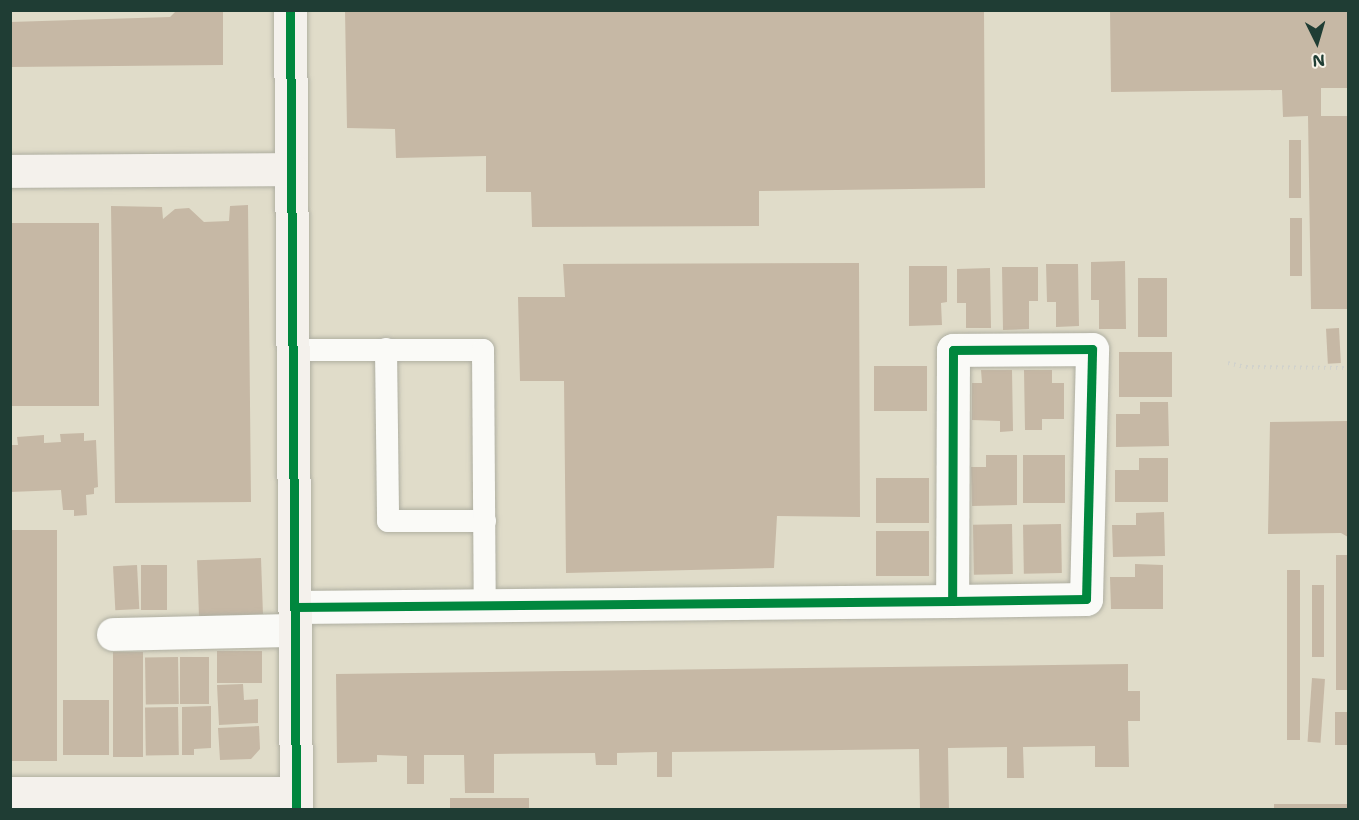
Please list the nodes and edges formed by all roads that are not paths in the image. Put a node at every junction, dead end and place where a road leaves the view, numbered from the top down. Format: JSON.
{"nodes":[{"id":1,"x":290,"y":10,"type":"edge"},
{"id":2,"x":291,"y":169,"type":"junction"},
{"id":3,"x":10,"y":171,"type":"edge"},
{"id":4,"x":386,"y":349,"type":"junction"},
{"id":5,"x":293,"y":350,"type":"junction"},
{"id":6,"x":484,"y":521,"type":"junction"},
{"id":7,"x":952,"y":600,"type":"junction"},
{"id":8,"x":485,"y":605,"type":"junction"},
{"id":9,"x":295,"y":618,"type":"junction"},
{"id":10,"x":113,"y":634,"type":"dead end"},
{"id":11,"x":10,"y":794,"type":"edge"},
{"id":12,"x":296,"y":801,"type":"edge"}],
"edges":[{"from":1,"to":2,"type":"street"},
{"from":2,"to":3,"type":"street"},
{"from":2,"to":5,"type":"street"},
{"from":4,"to":5,"type":"lane"},
{"from":4,"to":6,"type":"lane"},
{"from":4,"to":6,"type":"lane"},
{"from":5,"to":9,"type":"street"},
{"from":6,"to":8,"type":"lane"},
{"from":7,"to":7,"type":"street"},
{"from":7,"to":8,"type":"street"},
{"from":8,"to":9,"type":"street"},
{"from":9,"to":10,"type":"street"},
{"from":9,"to":12,"type":"street"},
{"from":11,"to":12,"type":"street"}]}
